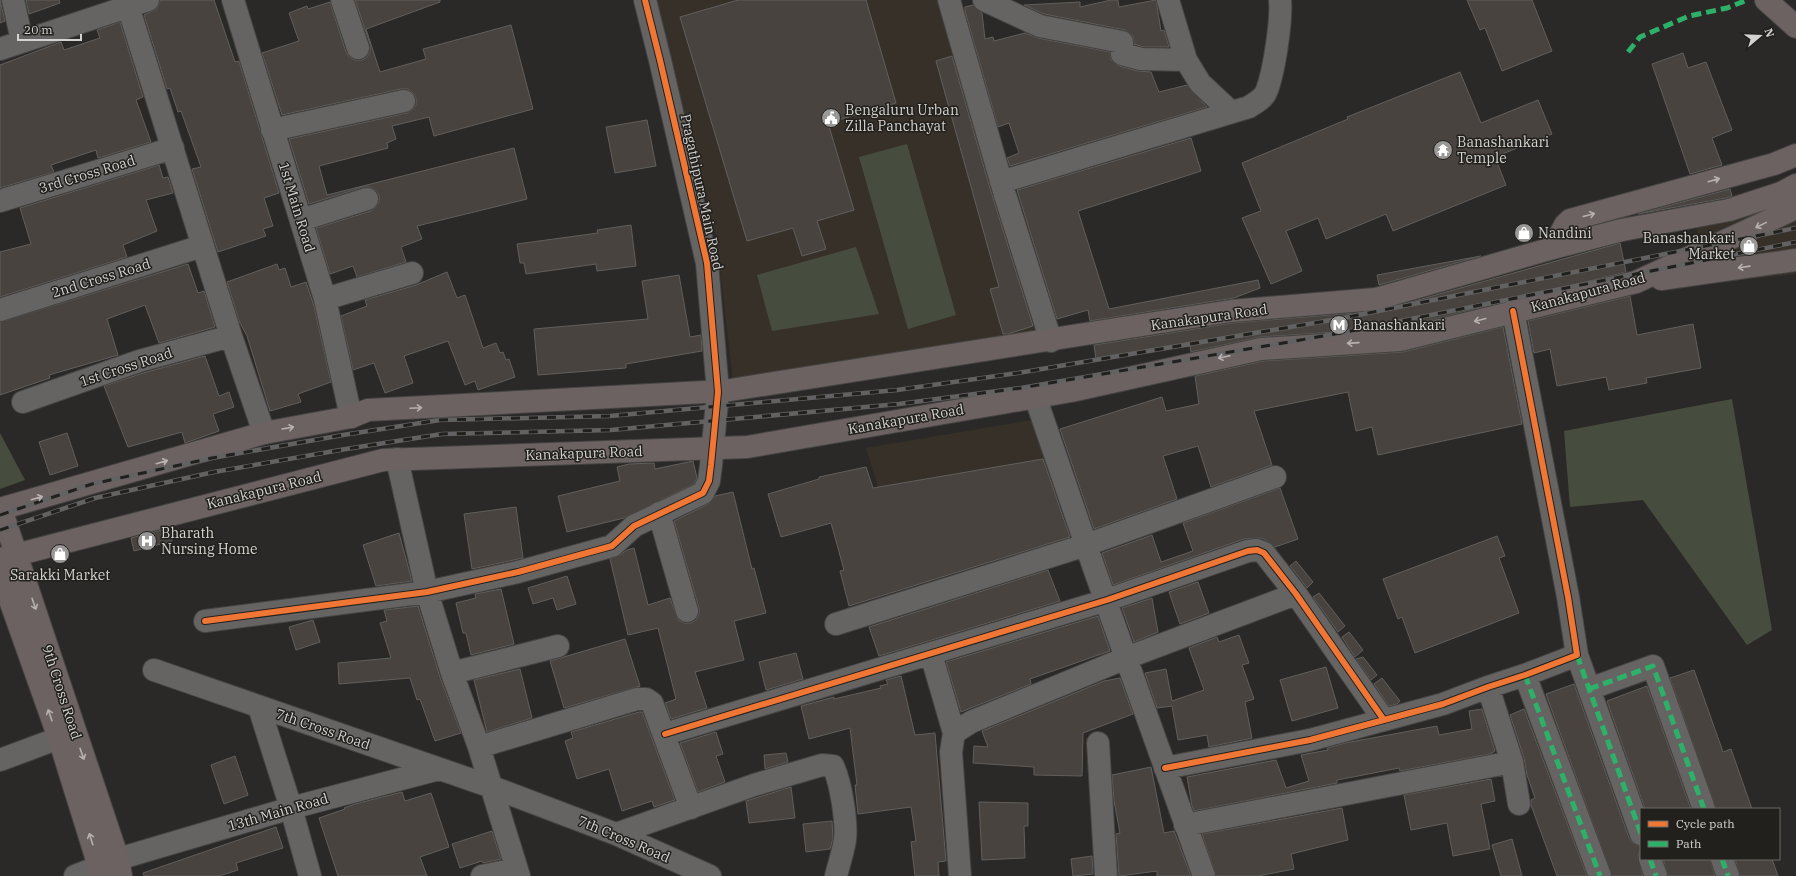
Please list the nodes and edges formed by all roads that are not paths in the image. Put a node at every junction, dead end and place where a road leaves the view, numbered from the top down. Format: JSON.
{"nodes":[{"id":1,"x":13,"y":0,"type":"edge"},
{"id":2,"x":233,"y":0,"type":"edge"},
{"id":3,"x":342,"y":0,"type":"edge"},
{"id":4,"x":645,"y":0,"type":"edge"},
{"id":5,"x":949,"y":0,"type":"edge"},
{"id":6,"x":984,"y":0,"type":"edge"},
{"id":7,"x":1168,"y":0,"type":"edge"},
{"id":8,"x":1280,"y":0,"type":"edge"},
{"id":9,"x":1766,"y":0,"type":"edge"},
{"id":10,"x":138,"y":3,"type":"edge"},
{"id":11,"x":1796,"y":27,"type":"edge"},
{"id":12,"x":22,"y":41,"type":"junction"},
{"id":13,"x":358,"y":48,"type":"dead end"},
{"id":14,"x":0,"y":49,"type":"edge"},
{"id":15,"x":1186,"y":60,"type":"junction"},
{"id":16,"x":404,"y":101,"type":"dead end"},
{"id":17,"x":1231,"y":112,"type":"junction"},
{"id":18,"x":272,"y":130,"type":"junction"},
{"id":19,"x":173,"y":148,"type":"junction"},
{"id":20,"x":1796,"y":155,"type":"edge"},
{"id":21,"x":1736,"y":174,"type":"junction"},
{"id":22,"x":1001,"y":182,"type":"junction"},
{"id":23,"x":1796,"y":185,"type":"edge"},
{"id":24,"x":367,"y":198,"type":"dead end"},
{"id":25,"x":0,"y":201,"type":"edge"},
{"id":26,"x":1740,"y":206,"type":"junction"},
{"id":27,"x":1796,"y":208,"type":"edge"},
{"id":28,"x":301,"y":220,"type":"junction"},
{"id":29,"x":202,"y":246,"type":"junction"},
{"id":30,"x":1553,"y":248,"type":"junction"},
{"id":31,"x":1796,"y":260,"type":"edge"},
{"id":32,"x":412,"y":273,"type":"dead end"},
{"id":33,"x":1636,"y":282,"type":"junction"},
{"id":34,"x":325,"y":299,"type":"junction"},
{"id":35,"x":0,"y":310,"type":"edge"},
{"id":36,"x":1513,"y":311,"type":"junction"},
{"id":37,"x":231,"y":336,"type":"junction"},
{"id":38,"x":1051,"y":341,"type":"junction"},
{"id":39,"x":718,"y":392,"type":"junction"},
{"id":40,"x":1035,"y":396,"type":"junction"},
{"id":41,"x":23,"y":402,"type":"dead end"},
{"id":42,"x":351,"y":417,"type":"junction"},
{"id":43,"x":264,"y":433,"type":"junction"},
{"id":44,"x":713,"y":448,"type":"junction"},
{"id":45,"x":398,"y":460,"type":"junction"},
{"id":46,"x":1275,"y":477,"type":"dead end"},
{"id":47,"x":0,"y":509,"type":"edge"},
{"id":48,"x":659,"y":513,"type":"junction"},
{"id":49,"x":1086,"y":545,"type":"junction"},
{"id":50,"x":8,"y":556,"type":"edge"},
{"id":51,"x":0,"y":572,"type":"edge"},
{"id":52,"x":427,"y":592,"type":"junction"},
{"id":53,"x":1296,"y":594,"type":"junction"},
{"id":54,"x":1106,"y":600,"type":"junction"},
{"id":55,"x":688,"y":611,"type":"dead end"},
{"id":56,"x":205,"y":620,"type":"dead end"},
{"id":57,"x":836,"y":624,"type":"dead end"},
{"id":58,"x":558,"y":646,"type":"dead end"},
{"id":59,"x":931,"y":654,"type":"junction"},
{"id":60,"x":1577,"y":655,"type":"junction"},
{"id":61,"x":1126,"y":658,"type":"junction"},
{"id":62,"x":154,"y":670,"type":"dead end"},
{"id":63,"x":452,"y":673,"type":"junction"},
{"id":64,"x":1525,"y":675,"type":"junction"},
{"id":65,"x":1488,"y":687,"type":"junction"},
{"id":66,"x":1589,"y":689,"type":"junction"},
{"id":67,"x":259,"y":707,"type":"junction"},
{"id":68,"x":1384,"y":720,"type":"junction"},
{"id":69,"x":954,"y":733,"type":"junction"},
{"id":70,"x":665,"y":734,"type":"junction"},
{"id":71,"x":59,"y":738,"type":"junction"},
{"id":72,"x":1098,"y":743,"type":"dead end"},
{"id":73,"x":479,"y":747,"type":"junction"},
{"id":74,"x":0,"y":760,"type":"edge"},
{"id":75,"x":1512,"y":762,"type":"junction"},
{"id":76,"x":1165,"y":768,"type":"junction"},
{"id":77,"x":439,"y":769,"type":"junction"},
{"id":78,"x":492,"y":787,"type":"junction"},
{"id":79,"x":1519,"y":804,"type":"dead end"},
{"id":80,"x":291,"y":808,"type":"junction"},
{"id":81,"x":691,"y":808,"type":"junction"},
{"id":82,"x":1704,"y":808,"type":"edge"},
{"id":83,"x":1185,"y":825,"type":"junction"},
{"id":84,"x":1640,"y":831,"type":"edge"},
{"id":85,"x":616,"y":834,"type":"junction"},
{"id":86,"x":1650,"y":860,"type":"edge"},
{"id":87,"x":1722,"y":860,"type":"edge"},
{"id":88,"x":110,"y":869,"type":"edge"},
{"id":89,"x":518,"y":872,"type":"edge"},
{"id":90,"x":75,"y":876,"type":"edge"},
{"id":91,"x":310,"y":876,"type":"edge"},
{"id":92,"x":482,"y":876,"type":"edge"},
{"id":93,"x":710,"y":876,"type":"edge"},
{"id":94,"x":836,"y":876,"type":"edge"},
{"id":95,"x":960,"y":876,"type":"edge"},
{"id":96,"x":1106,"y":876,"type":"edge"},
{"id":97,"x":1204,"y":876,"type":"edge"},
{"id":98,"x":1600,"y":876,"type":"edge"},
{"id":99,"x":1656,"y":876,"type":"edge"},
{"id":100,"x":1728,"y":876,"type":"edge"}],
"edges":[{"from":1,"to":12,"type":"street"},
{"from":2,"to":18,"type":"street","name":"1st Main Road"},
{"from":3,"to":13,"type":"street"},
{"from":4,"to":39,"type":"street","name":"Pragathipura Main Road"},
{"from":5,"to":22,"type":"street"},
{"from":6,"to":15,"type":"street"},
{"from":7,"to":15,"type":"street"},
{"from":8,"to":17,"type":"street"},
{"from":9,"to":11,"type":"main road"},
{"from":10,"to":12,"type":"street"},
{"from":10,"to":19,"type":"street"},
{"from":12,"to":14,"type":"street"},
{"from":15,"to":17,"type":"street"},
{"from":16,"to":18,"type":"street"},
{"from":17,"to":22,"type":"street"},
{"from":18,"to":28,"type":"street","name":"1st Main Road"},
{"from":19,"to":25,"type":"street","name":"3rd Cross Road"},
{"from":19,"to":29,"type":"street"},
{"from":20,"to":21,"type":"main road"},
{"from":21,"to":26,"type":"main road"},
{"from":30,"to":21,"type":"main road","one_way":true},
{"from":22,"to":38,"type":"street"},
{"from":23,"to":26,"type":"main road","name":"Kanakapura Road"},
{"from":24,"to":28,"type":"street"},
{"from":26,"to":30,"type":"main road","name":"Kanakapura Road"},
{"from":27,"to":33,"type":"main road","name":"Kanakapura Road","one_way":true},
{"from":28,"to":34,"type":"street","name":"1st Main Road"},
{"from":29,"to":35,"type":"street","name":"2nd Cross Road"},
{"from":29,"to":37,"type":"street"},
{"from":30,"to":38,"type":"main road","name":"Kanakapura Road"},
{"from":31,"to":33,"type":"main road","one_way":true},
{"from":32,"to":34,"type":"street"},
{"from":33,"to":36,"type":"main road","name":"Kanakapura Road"},
{"from":34,"to":42,"type":"street","name":"1st Main Road"},
{"from":36,"to":40,"type":"main road","name":"Kanakapura Road","one_way":true},
{"from":36,"to":60,"type":"street"},
{"from":37,"to":41,"type":"street","name":"1st Cross Road"},
{"from":37,"to":43,"type":"street"},
{"from":38,"to":39,"type":"main road","name":"Kanakapura Road"},
{"from":42,"to":39,"type":"main road","name":"Kanakapura Road","one_way":true},
{"from":39,"to":44,"type":"street","name":"Pragathipura Main Road"},
{"from":40,"to":44,"type":"main road","name":"Kanakapura Road"},
{"from":40,"to":49,"type":"street"},
{"from":43,"to":42,"type":"main road","name":"Kanakapura Road","one_way":true},
{"from":47,"to":43,"type":"main road","name":"Kanakapura Road","one_way":true},
{"from":44,"to":45,"type":"main road","name":"Kanakapura Road"},
{"from":44,"to":48,"type":"street","name":"Pragathipura Main Road"},
{"from":45,"to":50,"type":"main road","name":"Kanakapura Road"},
{"from":45,"to":52,"type":"street"},
{"from":46,"to":49,"type":"street"},
{"from":47,"to":50,"type":"main road","name":"9th Cross Road"},
{"from":48,"to":52,"type":"street","name":"Pragathipura Main Road"},
{"from":48,"to":55,"type":"street"},
{"from":49,"to":54,"type":"street"},
{"from":49,"to":57,"type":"street"},
{"from":50,"to":88,"type":"main road","name":"9th Cross Road","one_way":true},
{"from":71,"to":51,"type":"main road","name":"9th Cross Road","one_way":true},
{"from":52,"to":56,"type":"street","name":"Pragathipura Main Road"},
{"from":52,"to":63,"type":"street"},
{"from":53,"to":54,"type":"street"},
{"from":53,"to":61,"type":"street"},
{"from":53,"to":68,"type":"street"},
{"from":54,"to":59,"type":"street"},
{"from":54,"to":61,"type":"street"},
{"from":58,"to":63,"type":"street"},
{"from":59,"to":69,"type":"street"},
{"from":59,"to":70,"type":"street"},
{"from":60,"to":64,"type":"street"},
{"from":60,"to":66,"type":"street"},
{"from":61,"to":69,"type":"street"},
{"from":61,"to":76,"type":"street"},
{"from":62,"to":67,"type":"street","name":"7th Cross Road"},
{"from":63,"to":73,"type":"street"},
{"from":64,"to":65,"type":"street"},
{"from":64,"to":98,"type":"street"},
{"from":65,"to":68,"type":"street"},
{"from":65,"to":75,"type":"street"},
{"from":66,"to":82,"type":"street"},
{"from":66,"to":84,"type":"street"},
{"from":67,"to":77,"type":"street","name":"7th Cross Road"},
{"from":67,"to":80,"type":"street"},
{"from":68,"to":76,"type":"street"},
{"from":69,"to":95,"type":"street"},
{"from":70,"to":73,"type":"street"},
{"from":70,"to":81,"type":"street"},
{"from":71,"to":74,"type":"street"},
{"from":88,"to":71,"type":"main road","name":"9th Cross Road","one_way":true},
{"from":72,"to":96,"type":"street"},
{"from":73,"to":78,"type":"street"},
{"from":75,"to":79,"type":"street"},
{"from":75,"to":83,"type":"street"},
{"from":76,"to":83,"type":"street"},
{"from":77,"to":78,"type":"street","name":"7th Cross Road"},
{"from":77,"to":80,"type":"street","name":"13th Main Road"},
{"from":78,"to":85,"type":"street","name":"7th Cross Road"},
{"from":78,"to":89,"type":"street"},
{"from":80,"to":88,"type":"street","name":"13th Main Road"},
{"from":80,"to":91,"type":"street"},
{"from":81,"to":85,"type":"street"},
{"from":81,"to":94,"type":"street"},
{"from":83,"to":97,"type":"street"},
{"from":85,"to":93,"type":"street","name":"7th Cross Road"},
{"from":86,"to":99,"type":"street"},
{"from":87,"to":100,"type":"street"},
{"from":88,"to":90,"type":"street","name":"13th Main Road"},
{"from":89,"to":92,"type":"street"}]}
